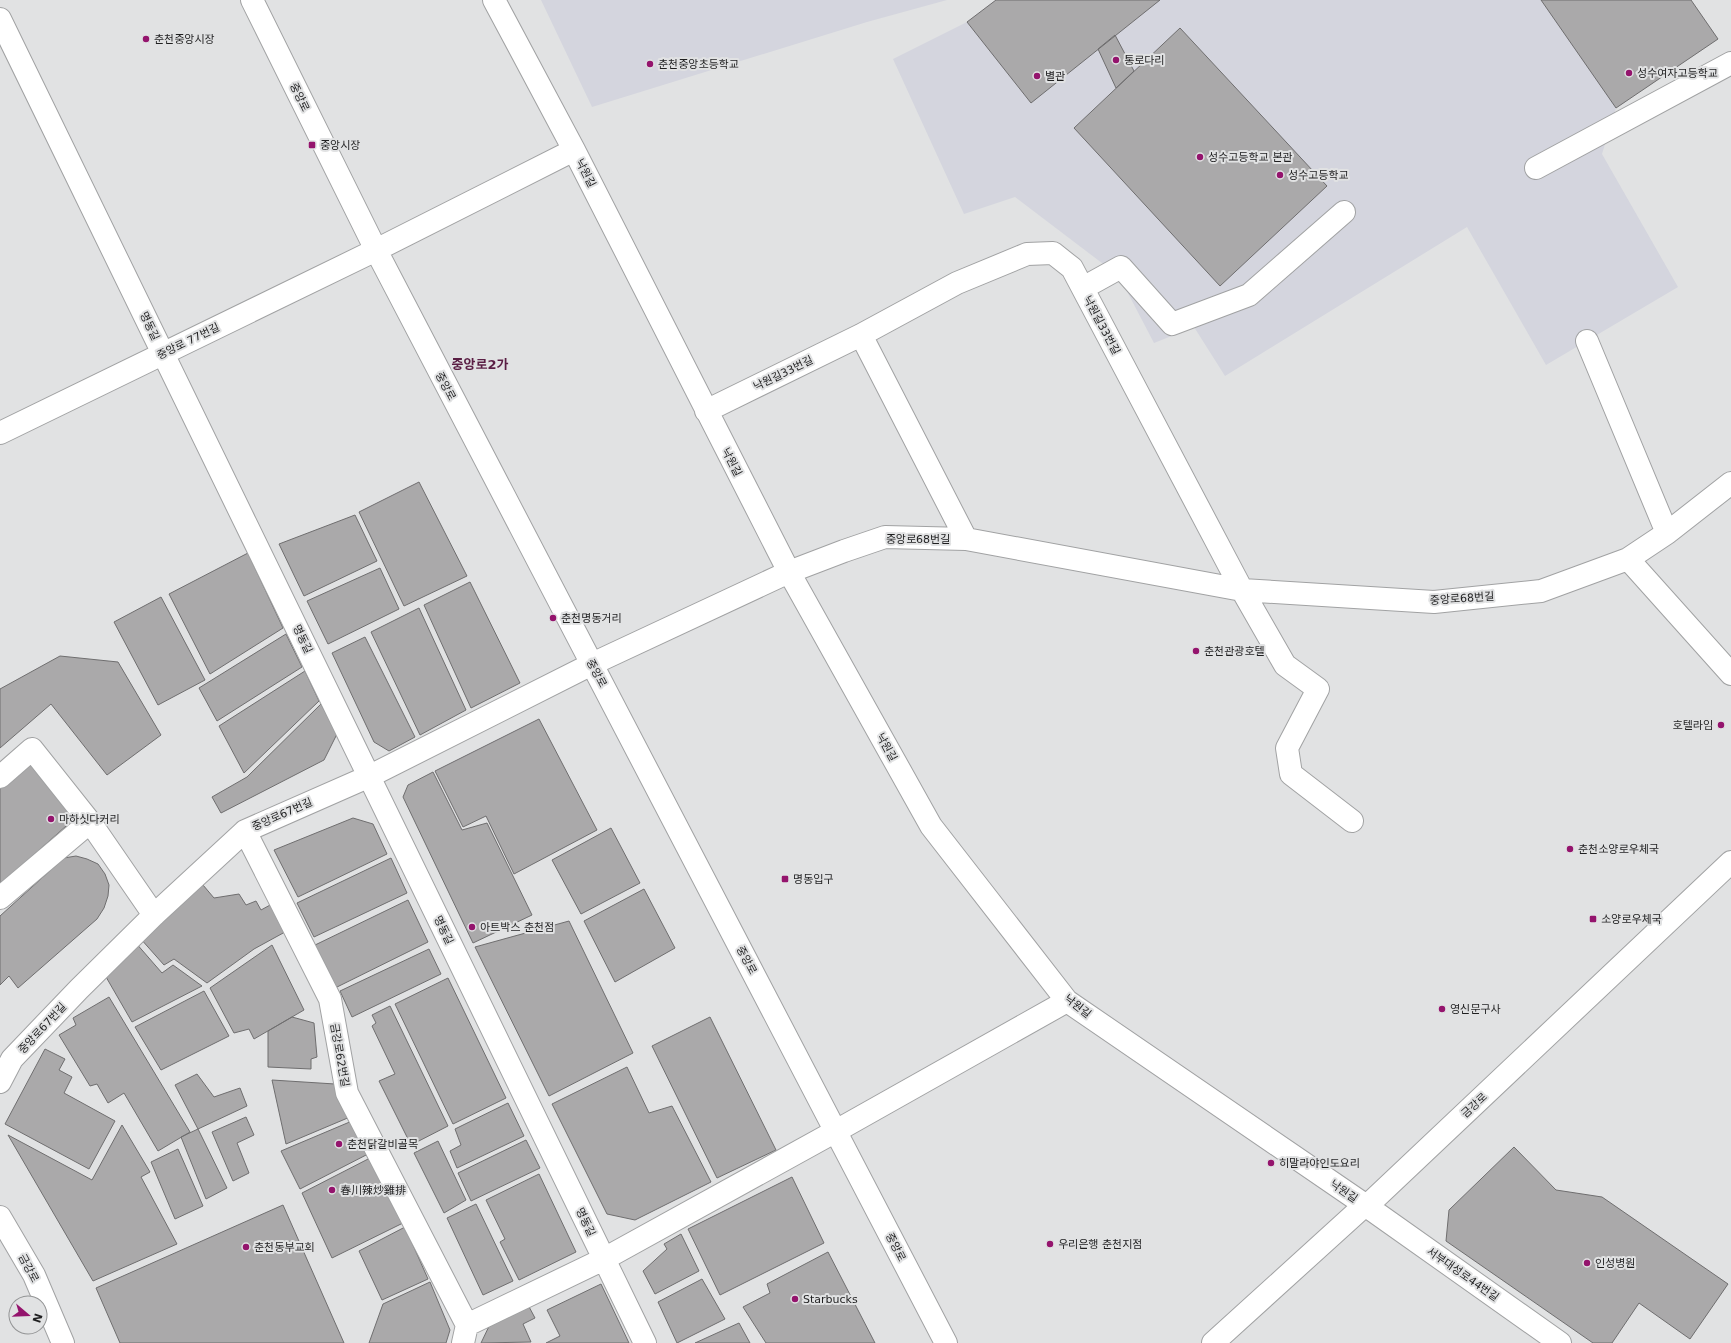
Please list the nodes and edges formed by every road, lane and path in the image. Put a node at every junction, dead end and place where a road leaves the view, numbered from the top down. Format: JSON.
{"nodes":[{"id":1,"x":252,"y":0,"type":"edge"},
{"id":2,"x":494,"y":0,"type":"edge"},
{"id":3,"x":0,"y":19,"type":"edge"},
{"id":4,"x":1731,"y":63,"type":"edge"},
{"id":5,"x":574,"y":150,"type":"junction"},
{"id":6,"x":1536,"y":168,"type":"dead end"},
{"id":7,"x":1344,"y":212,"type":"dead end"},
{"id":8,"x":376,"y":250,"type":"junction"},
{"id":9,"x":1083,"y":288,"type":"junction"},
{"id":10,"x":861,"y":335,"type":"junction"},
{"id":11,"x":1587,"y":341,"type":"dead end"},
{"id":12,"x":163,"y":353,"type":"junction"},
{"id":13,"x":706,"y":411,"type":"junction"},
{"id":14,"x":0,"y":433,"type":"edge"},
{"id":15,"x":1731,"y":483,"type":"edge"},
{"id":16,"x":1668,"y":533,"type":"junction"},
{"id":17,"x":966,"y":539,"type":"junction"},
{"id":18,"x":1628,"y":559,"type":"junction"},
{"id":19,"x":789,"y":572,"type":"junction"},
{"id":20,"x":1242,"y":590,"type":"junction"},
{"id":21,"x":592,"y":664,"type":"junction"},
{"id":22,"x":1731,"y":674,"type":"edge"},
{"id":23,"x":370,"y":776,"type":"junction"},
{"id":24,"x":0,"y":777,"type":"edge"},
{"id":25,"x":1352,"y":821,"type":"dead end"},
{"id":26,"x":90,"y":822,"type":"junction"},
{"id":27,"x":245,"y":830,"type":"junction"},
{"id":28,"x":1731,"y":862,"type":"edge"},
{"id":29,"x":0,"y":898,"type":"edge"},
{"id":30,"x":154,"y":915,"type":"junction"},
{"id":31,"x":1067,"y":1001,"type":"junction"},
{"id":32,"x":0,"y":1082,"type":"edge"},
{"id":33,"x":836,"y":1131,"type":"junction"},
{"id":34,"x":1365,"y":1205,"type":"junction"},
{"id":35,"x":0,"y":1217,"type":"edge"},
{"id":36,"x":604,"y":1259,"type":"junction"},
{"id":37,"x":465,"y":1334,"type":"edge"},
{"id":38,"x":63,"y":1343,"type":"edge"},
{"id":39,"x":645,"y":1343,"type":"edge"},
{"id":40,"x":946,"y":1343,"type":"edge"},
{"id":41,"x":1214,"y":1343,"type":"edge"},
{"id":42,"x":1560,"y":1343,"type":"edge"}],
"edges":[{"from":1,"to":8,"type":"street","name":"중앙로"},
{"from":2,"to":5,"type":"street","name":"낙원길"},
{"from":3,"to":12,"type":"street","name":"명동길"},
{"from":4,"to":6,"type":"street"},
{"from":5,"to":8,"type":"street","name":"낙원길"},
{"from":5,"to":13,"type":"street","name":"낙원길"},
{"from":7,"to":9,"type":"street"},
{"from":8,"to":12,"type":"street","name":"중앙로 77번길"},
{"from":8,"to":21,"type":"street","name":"중앙로"},
{"from":9,"to":10,"type":"street","name":"낙원길33번길"},
{"from":9,"to":20,"type":"street","name":"낙원길33번길"},
{"from":10,"to":13,"type":"street","name":"낙원길33번길"},
{"from":10,"to":17,"type":"street"},
{"from":11,"to":16,"type":"street"},
{"from":12,"to":14,"type":"street","name":"중앙로 77번길"},
{"from":12,"to":23,"type":"street","name":"명동길"},
{"from":13,"to":19,"type":"street","name":"낙원길"},
{"from":15,"to":16,"type":"street","name":"중앙로68번길"},
{"from":16,"to":18,"type":"street","name":"중앙로68번길"},
{"from":17,"to":19,"type":"street","name":"중앙로68번길"},
{"from":17,"to":20,"type":"street","name":"중앙로68번길"},
{"from":18,"to":20,"type":"street","name":"중앙로68번길"},
{"from":18,"to":22,"type":"street"},
{"from":19,"to":21,"type":"street","name":"중앙로68번길"},
{"from":19,"to":31,"type":"street","name":"낙원길"},
{"from":20,"to":25,"type":"street"},
{"from":21,"to":23,"type":"street","name":"중앙로67번길"},
{"from":21,"to":33,"type":"street","name":"중앙로"},
{"from":23,"to":27,"type":"street","name":"중앙로67번길"},
{"from":23,"to":36,"type":"street","name":"명동길"},
{"from":24,"to":26,"type":"street"},
{"from":26,"to":29,"type":"street"},
{"from":26,"to":30,"type":"street"},
{"from":27,"to":30,"type":"street","name":"중앙로67번길"},
{"from":27,"to":37,"type":"street","name":"금강로62번길"},
{"from":28,"to":34,"type":"street","name":"금강로"},
{"from":30,"to":32,"type":"street","name":"중앙로67번길"},
{"from":31,"to":33,"type":"street"},
{"from":31,"to":34,"type":"street","name":"낙원길"},
{"from":33,"to":36,"type":"street"},
{"from":33,"to":40,"type":"street","name":"중앙로"},
{"from":34,"to":41,"type":"street","name":"금강로"},
{"from":34,"to":42,"type":"street","name":"서부대성로44번길"},
{"from":35,"to":38,"type":"street","name":"금강로"},
{"from":36,"to":37,"type":"street"},
{"from":36,"to":39,"type":"street","name":"명동길"}]}
